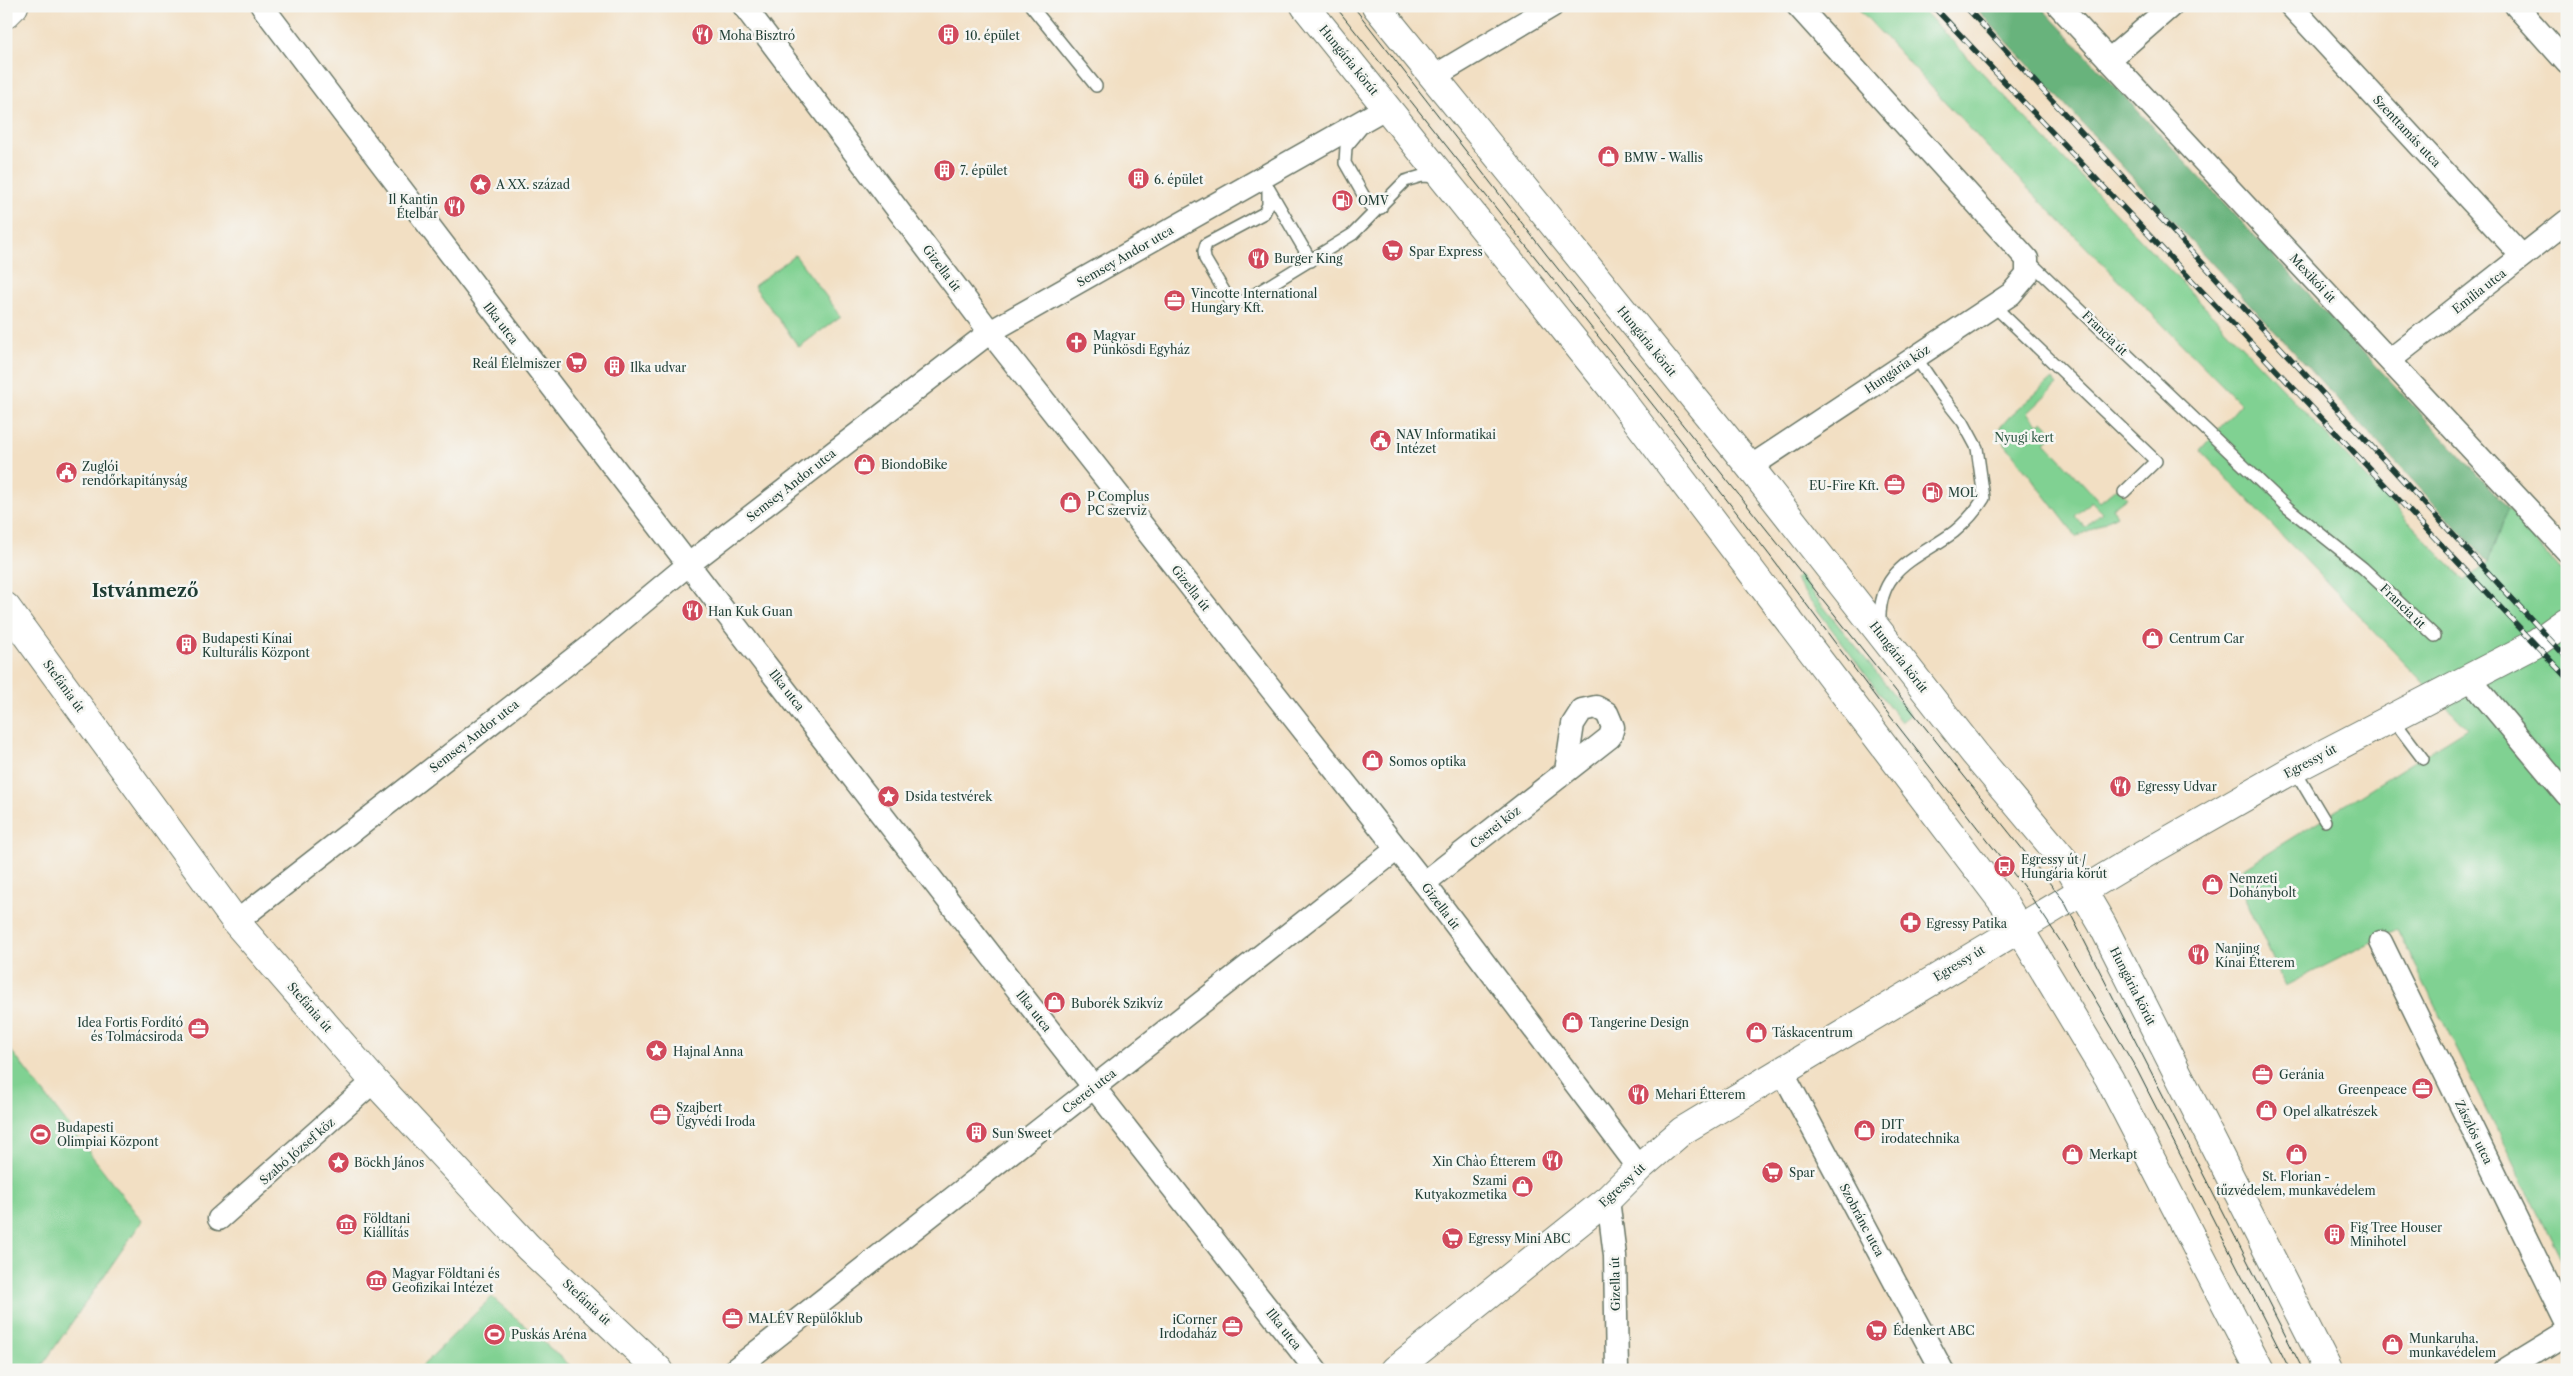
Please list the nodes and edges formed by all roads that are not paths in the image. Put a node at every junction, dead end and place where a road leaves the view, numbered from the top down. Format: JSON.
{"nodes":[{"id":1,"x":14,"y":6,"type":"edge"},
{"id":2,"x":262,"y":6,"type":"edge"},
{"id":3,"x":744,"y":6,"type":"edge"},
{"id":4,"x":1031,"y":6,"type":"edge"},
{"id":5,"x":1306,"y":6,"type":"edge"},
{"id":6,"x":1376,"y":6,"type":"edge"},
{"id":7,"x":1552,"y":6,"type":"edge"},
{"id":8,"x":1798,"y":6,"type":"edge"},
{"id":9,"x":2059,"y":6,"type":"edge"},
{"id":10,"x":2172,"y":6,"type":"edge"},
{"id":11,"x":2291,"y":6,"type":"edge"},
{"id":12,"x":2516,"y":6,"type":"edge"},
{"id":13,"x":6,"y":14,"type":"edge"},
{"id":14,"x":2109,"y":60,"type":"junction"},
{"id":15,"x":2567,"y":63,"type":"edge"},
{"id":16,"x":1433,"y":77,"type":"junction"},
{"id":17,"x":1096,"y":86,"type":"dead end"},
{"id":18,"x":1378,"y":113,"type":"junction"},
{"id":19,"x":1443,"y":177,"type":"junction"},
{"id":20,"x":1268,"y":182,"type":"junction"},
{"id":21,"x":1381,"y":208,"type":"junction"},
{"id":22,"x":2567,"y":221,"type":"edge"},
{"id":23,"x":2522,"y":256,"type":"junction"},
{"id":24,"x":2028,"y":259,"type":"junction"},
{"id":25,"x":1312,"y":261,"type":"junction"},
{"id":26,"x":1994,"y":306,"type":"junction"},
{"id":27,"x":990,"y":332,"type":"junction"},
{"id":28,"x":1915,"y":356,"type":"junction"},
{"id":29,"x":2390,"y":360,"type":"junction"},
{"id":30,"x":1750,"y":467,"type":"junction"},
{"id":31,"x":2124,"y":492,"type":"dead end"},
{"id":32,"x":2567,"y":551,"type":"edge"},
{"id":33,"x":689,"y":564,"type":"junction"},
{"id":34,"x":6,"y":606,"type":"edge"},
{"id":35,"x":2567,"y":621,"type":"edge"},
{"id":36,"x":1880,"y":634,"type":"junction"},
{"id":37,"x":2434,"y":636,"type":"dead end"},
{"id":38,"x":2469,"y":678,"type":"junction"},
{"id":39,"x":2392,"y":718,"type":"junction"},
{"id":40,"x":2423,"y":759,"type":"dead end"},
{"id":41,"x":2294,"y":769,"type":"junction"},
{"id":42,"x":1566,"y":771,"type":"dead end"},
{"id":43,"x":2567,"y":795,"type":"edge"},
{"id":44,"x":2325,"y":821,"type":"dead end"},
{"id":45,"x":1396,"y":849,"type":"junction"},
{"id":46,"x":1424,"y":884,"type":"junction"},
{"id":47,"x":2083,"y":890,"type":"junction"},
{"id":48,"x":236,"y":922,"type":"junction"},
{"id":49,"x":2019,"y":928,"type":"junction"},
{"id":50,"x":2382,"y":942,"type":"dead end"},
{"id":51,"x":1781,"y":1069,"type":"junction"},
{"id":52,"x":374,"y":1081,"type":"junction"},
{"id":53,"x":1094,"y":1088,"type":"junction"},
{"id":54,"x":1639,"y":1168,"type":"junction"},
{"id":55,"x":1608,"y":1199,"type":"junction"},
{"id":56,"x":219,"y":1219,"type":"dead end"},
{"id":57,"x":2567,"y":1322,"type":"edge"},
{"id":58,"x":2567,"y":1332,"type":"edge"},
{"id":59,"x":659,"y":1370,"type":"edge"},
{"id":60,"x":734,"y":1370,"type":"edge"},
{"id":61,"x":1316,"y":1370,"type":"edge"},
{"id":62,"x":1395,"y":1370,"type":"edge"},
{"id":63,"x":1616,"y":1370,"type":"edge"},
{"id":64,"x":1942,"y":1370,"type":"edge"},
{"id":65,"x":2260,"y":1370,"type":"edge"},
{"id":66,"x":2328,"y":1370,"type":"edge"},
{"id":67,"x":2505,"y":1370,"type":"edge"}],
"edges":[{"from":1,"to":13,"type":"main road"},
{"from":2,"to":33,"type":"street","name":"Ilka utca"},
{"from":3,"to":27,"type":"street","name":"Gizella út"},
{"from":4,"to":17,"type":"lane"},
{"from":5,"to":18,"type":"main road","name":"Hungária körút"},
{"from":6,"to":16,"type":"main road","name":"Hungária körút"},
{"from":7,"to":16,"type":"street"},
{"from":8,"to":24,"type":"street","name":"Francia út"},
{"from":9,"to":14,"type":"street","name":"Mexikói út"},
{"from":10,"to":14,"type":"street"},
{"from":11,"to":23,"type":"street","name":"Szenttamás utca"},
{"from":12,"to":15,"type":"street"},
{"from":14,"to":29,"type":"street","name":"Mexikói út"},
{"from":16,"to":30,"type":"main road","name":"Hungária körút"},
{"from":18,"to":19,"type":"main road","name":"Hungária körút"},
{"from":18,"to":20,"type":"street","name":"Semsey Andor utca"},
{"from":18,"to":21,"type":"lane"},
{"from":19,"to":21,"type":"lane"},
{"from":19,"to":49,"type":"main road","name":"Hungária körút"},
{"from":20,"to":25,"type":"lane"},
{"from":20,"to":25,"type":"lane"},
{"from":20,"to":27,"type":"street","name":"Semsey Andor utca"},
{"from":21,"to":25,"type":"lane"},
{"from":22,"to":23,"type":"street","name":"Emília utca"},
{"from":23,"to":29,"type":"street","name":"Emília utca"},
{"from":24,"to":26,"type":"street","name":"Hungária köz"},
{"from":24,"to":37,"type":"lane","name":"Francia út"},
{"from":26,"to":28,"type":"street","name":"Hungária köz"},
{"from":26,"to":31,"type":"lane"},
{"from":27,"to":33,"type":"street","name":"Semsey Andor utca"},
{"from":27,"to":45,"type":"street","name":"Gizella út"},
{"from":28,"to":30,"type":"street","name":"Hungária köz"},
{"from":28,"to":36,"type":"lane"},
{"from":29,"to":32,"type":"street","name":"Mexikói út"},
{"from":30,"to":36,"type":"main road","name":"Hungária körút"},
{"from":33,"to":48,"type":"street","name":"Semsey Andor utca"},
{"from":33,"to":53,"type":"street","name":"Ilka utca"},
{"from":34,"to":48,"type":"main road","name":"Stefánia út"},
{"from":35,"to":38,"type":"main road","name":"Egressy út"},
{"from":36,"to":47,"type":"main road","name":"Hungária körút"},
{"from":38,"to":39,"type":"main road","name":"Egressy út"},
{"from":38,"to":43,"type":"street"},
{"from":39,"to":40,"type":"lane"},
{"from":39,"to":41,"type":"main road","name":"Egressy út"},
{"from":41,"to":44,"type":"lane"},
{"from":41,"to":47,"type":"main road","name":"Egressy út"},
{"from":42,"to":46,"type":"street","name":"Cserei köz"},
{"from":45,"to":46,"type":"street","name":"Gizella út"},
{"from":45,"to":53,"type":"street","name":"Cserei utca"},
{"from":46,"to":54,"type":"street","name":"Gizella út"},
{"from":47,"to":49,"type":"main road","name":"Egressy út"},
{"from":47,"to":66,"type":"main road","name":"Hungária körút"},
{"from":48,"to":52,"type":"main road","name":"Stefánia út"},
{"from":49,"to":51,"type":"main road","name":"Egressy út"},
{"from":49,"to":65,"type":"main road","name":"Hungária körút"},
{"from":50,"to":57,"type":"street","name":"Zászlós utca"},
{"from":51,"to":54,"type":"main road","name":"Egressy út"},
{"from":51,"to":64,"type":"street","name":"Szobránc utca"},
{"from":52,"to":56,"type":"street","name":"Szabó József köz"},
{"from":52,"to":59,"type":"main road","name":"Stefánia út"},
{"from":53,"to":60,"type":"street","name":"Cserei utca"},
{"from":53,"to":61,"type":"street","name":"Ilka utca"},
{"from":54,"to":55,"type":"main road","name":"Egressy út"},
{"from":55,"to":62,"type":"main road","name":"Egressy út"},
{"from":55,"to":63,"type":"street","name":"Gizella út"},
{"from":58,"to":67,"type":"street"}]}
